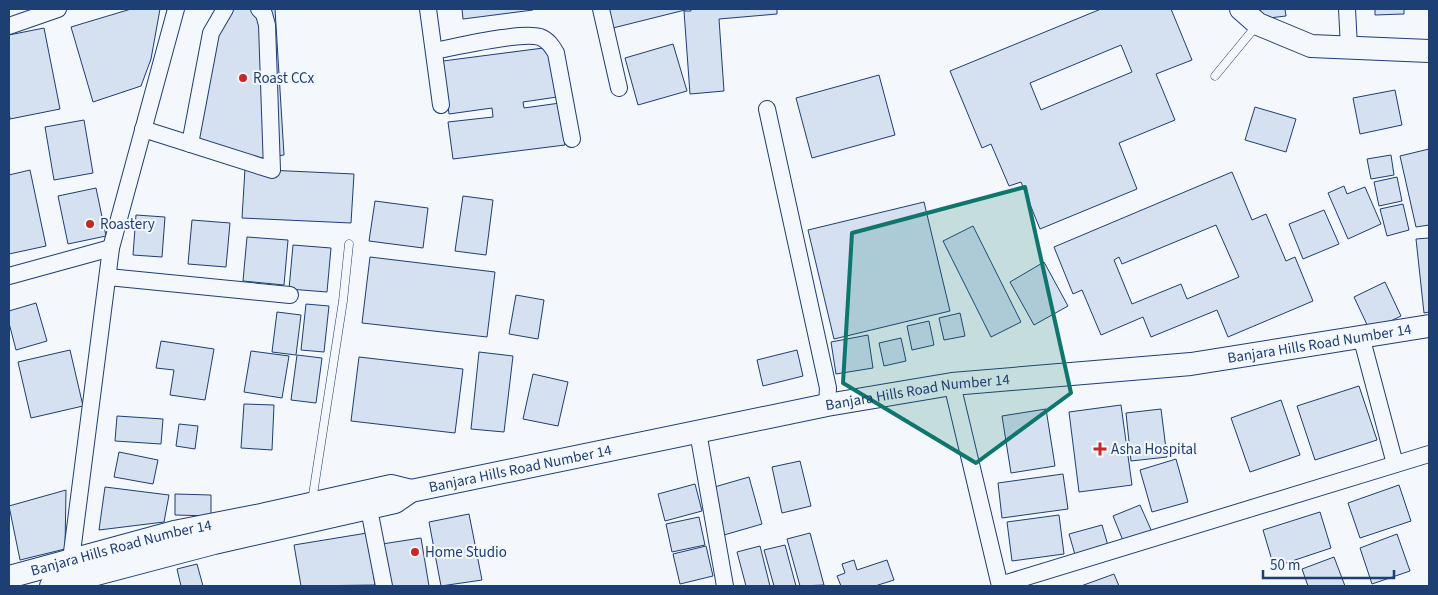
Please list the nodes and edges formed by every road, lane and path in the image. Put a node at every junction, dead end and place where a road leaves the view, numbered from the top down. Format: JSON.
{"nodes":[{"id":1,"x":58,"y":9,"type":"edge"},
{"id":2,"x":176,"y":9,"type":"edge"},
{"id":3,"x":225,"y":9,"type":"edge"},
{"id":4,"x":259,"y":9,"type":"edge"},
{"id":5,"x":428,"y":9,"type":"edge"},
{"id":6,"x":601,"y":9,"type":"edge"},
{"id":7,"x":1241,"y":9,"type":"edge"},
{"id":8,"x":1347,"y":9,"type":"edge"},
{"id":9,"x":1258,"y":24,"type":"junction"},
{"id":10,"x":9,"y":26,"type":"edge"},
{"id":11,"x":1349,"y":48,"type":"junction"},
{"id":12,"x":434,"y":51,"type":"junction"},
{"id":13,"x":1429,"y":51,"type":"edge"},
{"id":14,"x":1215,"y":76,"type":"dead end"},
{"id":15,"x":619,"y":88,"type":"dead end"},
{"id":16,"x":441,"y":105,"type":"dead end"},
{"id":17,"x":767,"y":109,"type":"dead end"},
{"id":18,"x":143,"y":129,"type":"junction"},
{"id":19,"x":572,"y":140,"type":"dead end"},
{"id":20,"x":190,"y":144,"type":"junction"},
{"id":21,"x":349,"y":244,"type":"dead end"},
{"id":22,"x":111,"y":248,"type":"junction"},
{"id":23,"x":9,"y":276,"type":"edge"},
{"id":24,"x":108,"y":277,"type":"junction"},
{"id":25,"x":290,"y":295,"type":"dead end"},
{"id":26,"x":1429,"y":326,"type":"edge"},
{"id":27,"x":1361,"y":336,"type":"junction"},
{"id":28,"x":952,"y":384,"type":"junction"},
{"id":29,"x":827,"y":405,"type":"junction"},
{"id":30,"x":698,"y":432,"type":"junction"},
{"id":31,"x":1429,"y":454,"type":"edge"},
{"id":32,"x":1395,"y":464,"type":"junction"},
{"id":33,"x":411,"y":491,"type":"junction"},
{"id":34,"x":312,"y":504,"type":"junction"},
{"id":35,"x":369,"y":509,"type":"junction"},
{"id":36,"x":71,"y":560,"type":"junction"},
{"id":37,"x":9,"y":577,"type":"edge"},
{"id":38,"x":51,"y":586,"type":"edge"},
{"id":39,"x":384,"y":586,"type":"edge"},
{"id":40,"x":725,"y":586,"type":"edge"},
{"id":41,"x":1000,"y":586,"type":"edge"}],
"edges":[{"from":1,"to":10,"type":"street"},
{"from":2,"to":18,"type":"street"},
{"from":3,"to":20,"type":"street"},
{"from":4,"to":20,"type":"street"},
{"from":5,"to":12,"type":"street"},
{"from":6,"to":15,"type":"street"},
{"from":7,"to":9,"type":"street"},
{"from":8,"to":11,"type":"street"},
{"from":9,"to":11,"type":"street"},
{"from":9,"to":14,"type":"lane"},
{"from":11,"to":13,"type":"street"},
{"from":12,"to":16,"type":"street"},
{"from":12,"to":19,"type":"street"},
{"from":17,"to":29,"type":"street"},
{"from":18,"to":20,"type":"street"},
{"from":18,"to":22,"type":"street"},
{"from":21,"to":34,"type":"lane"},
{"from":22,"to":23,"type":"street"},
{"from":22,"to":24,"type":"street"},
{"from":24,"to":25,"type":"street"},
{"from":24,"to":36,"type":"street"},
{"from":26,"to":27,"type":"street","name":"Banjara Hills Road Number 14"},
{"from":27,"to":28,"type":"street","name":"Banjara Hills Road Number 14"},
{"from":27,"to":32,"type":"street"},
{"from":28,"to":29,"type":"street","name":"Banjara Hills Road Number 14"},
{"from":28,"to":41,"type":"street"},
{"from":29,"to":30,"type":"street","name":"Banjara Hills Road Number 14"},
{"from":30,"to":33,"type":"street","name":"Banjara Hills Road Number 14"},
{"from":30,"to":40,"type":"street"},
{"from":31,"to":32,"type":"street"},
{"from":32,"to":41,"type":"street"},
{"from":33,"to":34,"type":"street","name":"Banjara Hills Road Number 14"},
{"from":33,"to":35,"type":"street","name":"Banjara Hills Road Number 14"},
{"from":34,"to":36,"type":"street","name":"Banjara Hills Road Number 14"},
{"from":35,"to":38,"type":"street","name":"Banjara Hills Road Number 14"},
{"from":35,"to":39,"type":"street"},
{"from":36,"to":37,"type":"street","name":"Banjara Hills Road Number 14"}]}
